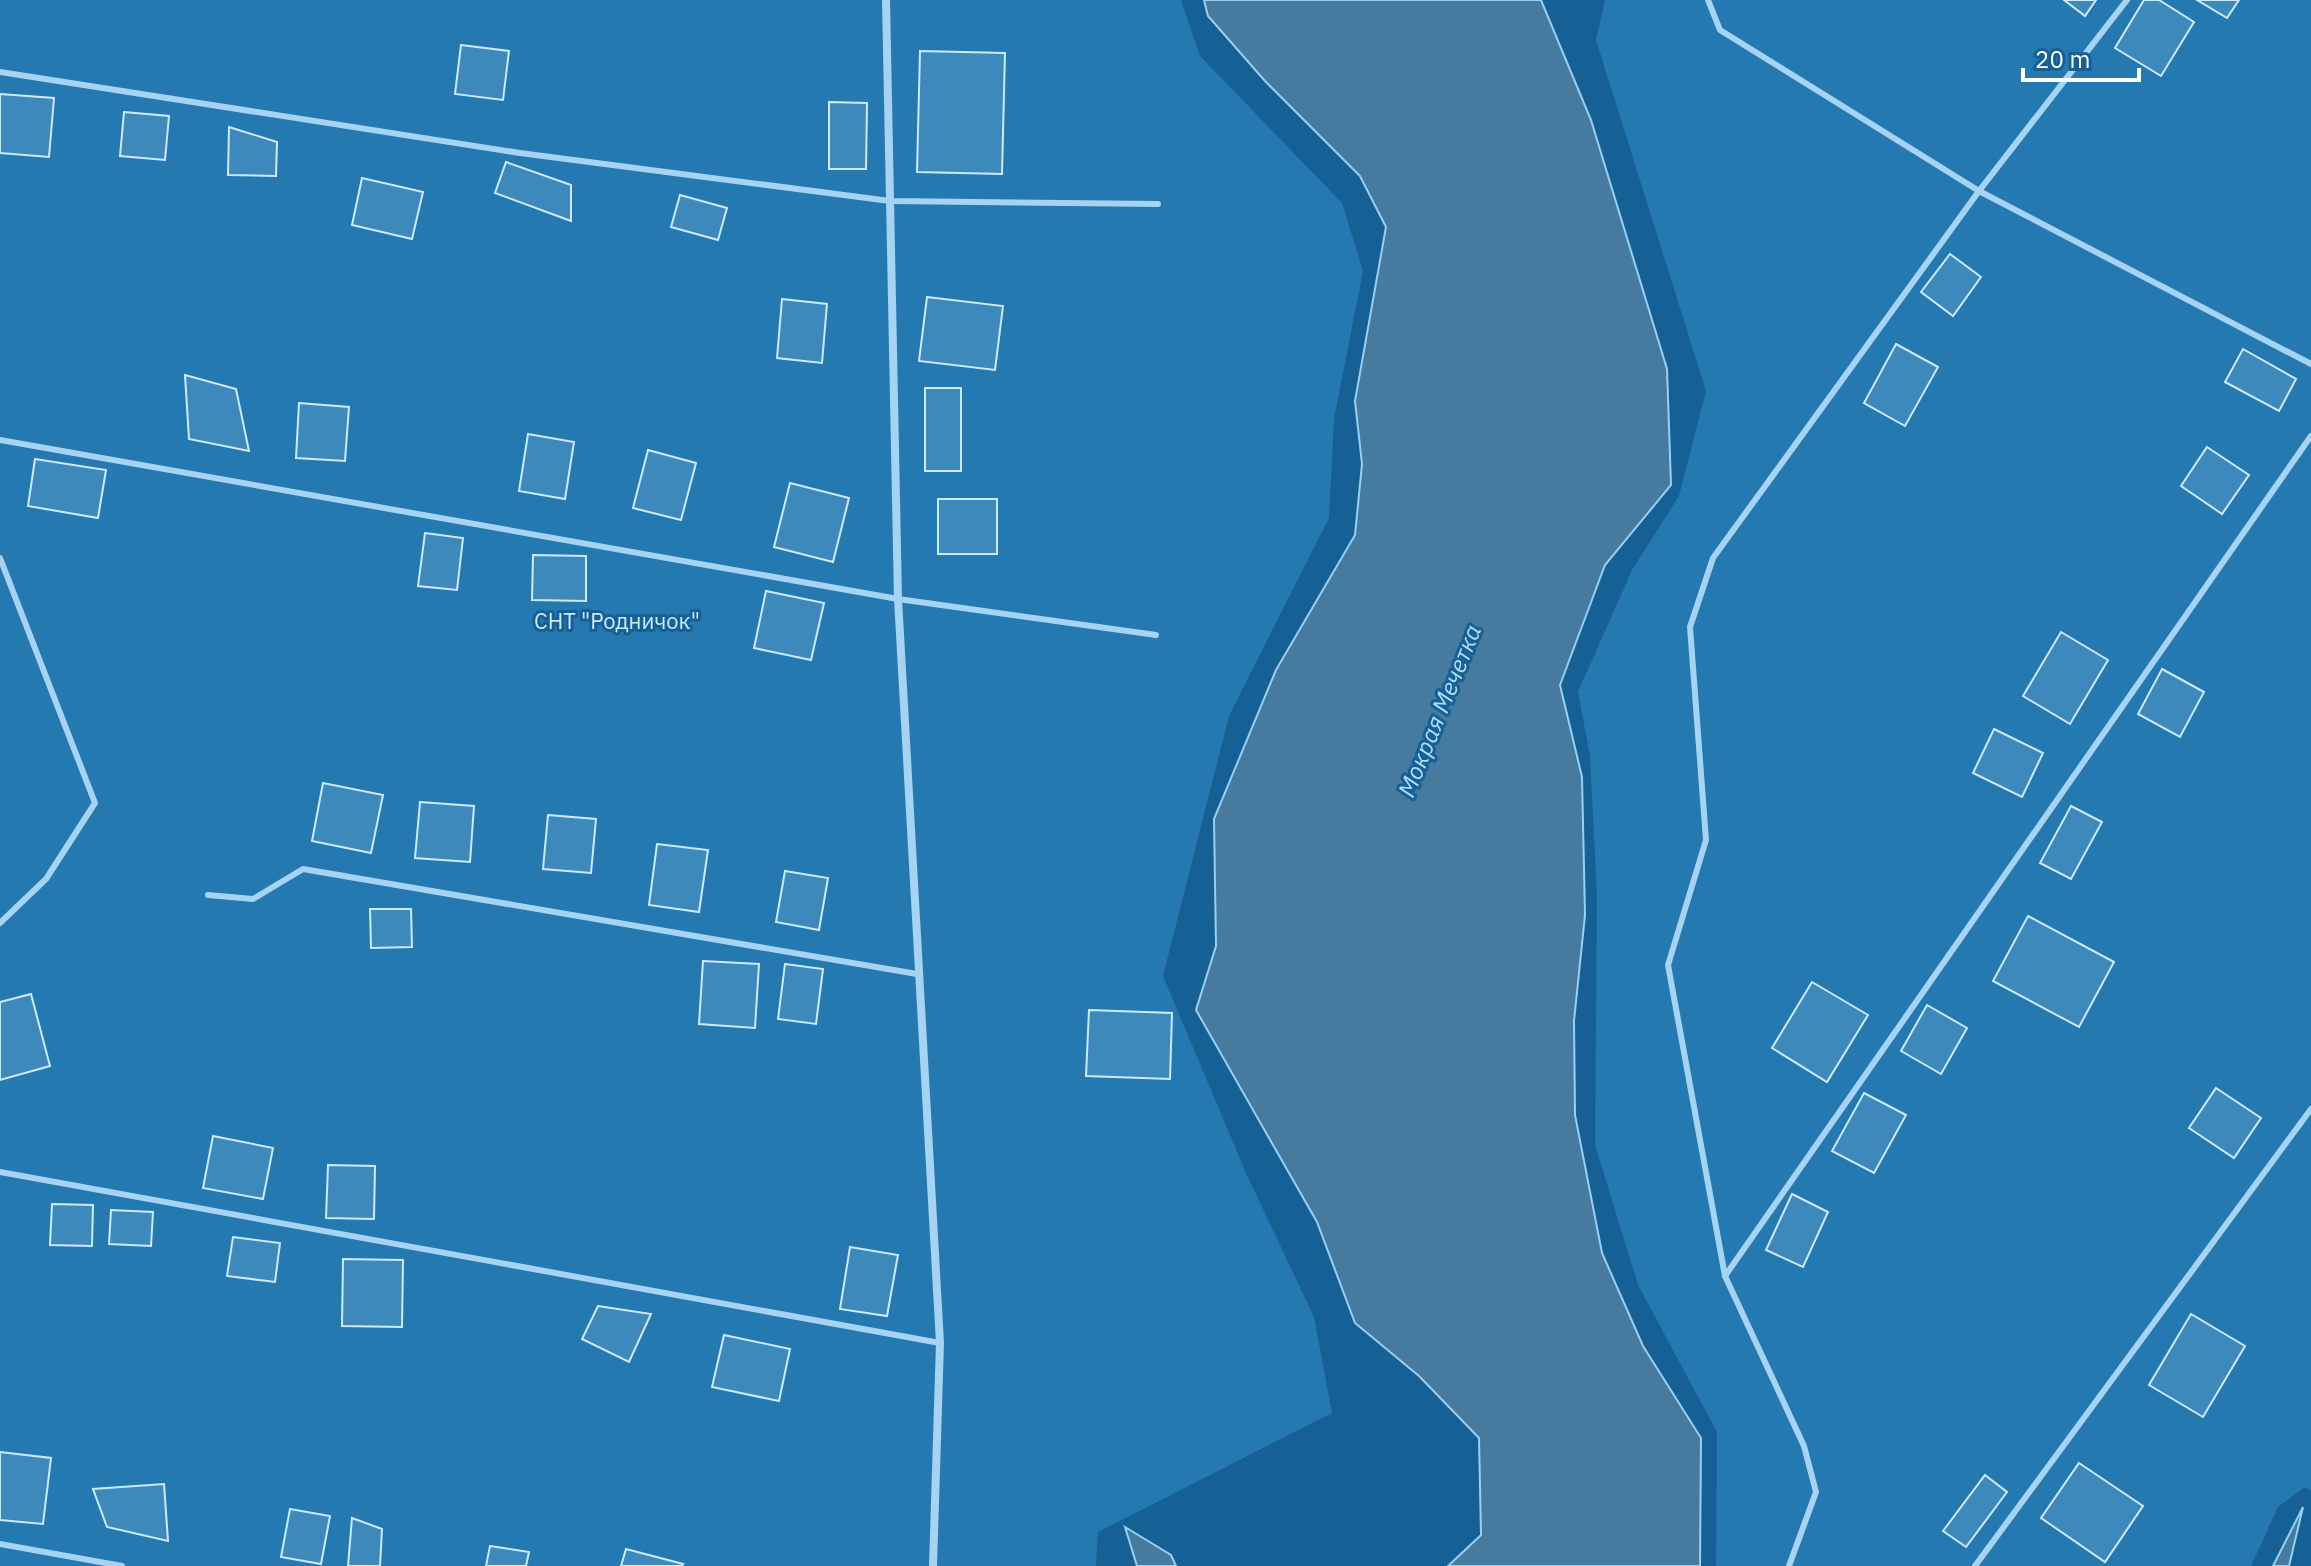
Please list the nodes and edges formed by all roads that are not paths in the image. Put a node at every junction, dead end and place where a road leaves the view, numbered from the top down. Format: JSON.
{"nodes":[{"id":1,"x":886,"y":0,"type":"edge"},
{"id":2,"x":1708,"y":0,"type":"edge"},
{"id":3,"x":2127,"y":0,"type":"edge"},
{"id":4,"x":0,"y":72,"type":"edge"},
{"id":5,"x":1979,"y":191,"type":"junction"},
{"id":6,"x":890,"y":201,"type":"junction"},
{"id":7,"x":1158,"y":204,"type":"dead end"},
{"id":8,"x":2311,"y":364,"type":"edge"},
{"id":9,"x":2311,"y":436,"type":"edge"},
{"id":10,"x":0,"y":440,"type":"edge"},
{"id":11,"x":0,"y":558,"type":"edge"},
{"id":12,"x":898,"y":599,"type":"junction"},
{"id":13,"x":1156,"y":635,"type":"dead end"},
{"id":14,"x":208,"y":895,"type":"dead end"},
{"id":15,"x":0,"y":923,"type":"edge"},
{"id":16,"x":917,"y":974,"type":"junction"},
{"id":17,"x":2311,"y":1109,"type":"edge"},
{"id":18,"x":0,"y":1172,"type":"edge"},
{"id":19,"x":1725,"y":1276,"type":"junction"},
{"id":20,"x":940,"y":1343,"type":"junction"},
{"id":21,"x":0,"y":1544,"type":"edge"},
{"id":22,"x":122,"y":1566,"type":"edge"},
{"id":23,"x":933,"y":1566,"type":"edge"},
{"id":24,"x":1789,"y":1566,"type":"edge"},
{"id":25,"x":1975,"y":1566,"type":"edge"}],
"edges":[{"from":1,"to":6,"type":"street"},
{"from":2,"to":5,"type":"lane"},
{"from":3,"to":5,"type":"lane"},
{"from":4,"to":6,"type":"lane"},
{"from":5,"to":8,"type":"lane"},
{"from":5,"to":19,"type":"lane"},
{"from":6,"to":7,"type":"lane"},
{"from":6,"to":12,"type":"street"},
{"from":9,"to":19,"type":"lane"},
{"from":10,"to":12,"type":"lane"},
{"from":11,"to":15,"type":"lane"},
{"from":12,"to":13,"type":"lane"},
{"from":12,"to":16,"type":"street"},
{"from":14,"to":16,"type":"lane"},
{"from":16,"to":20,"type":"street"},
{"from":17,"to":25,"type":"lane"},
{"from":18,"to":20,"type":"lane"},
{"from":19,"to":24,"type":"lane"},
{"from":20,"to":23,"type":"street"},
{"from":21,"to":22,"type":"lane"}]}
